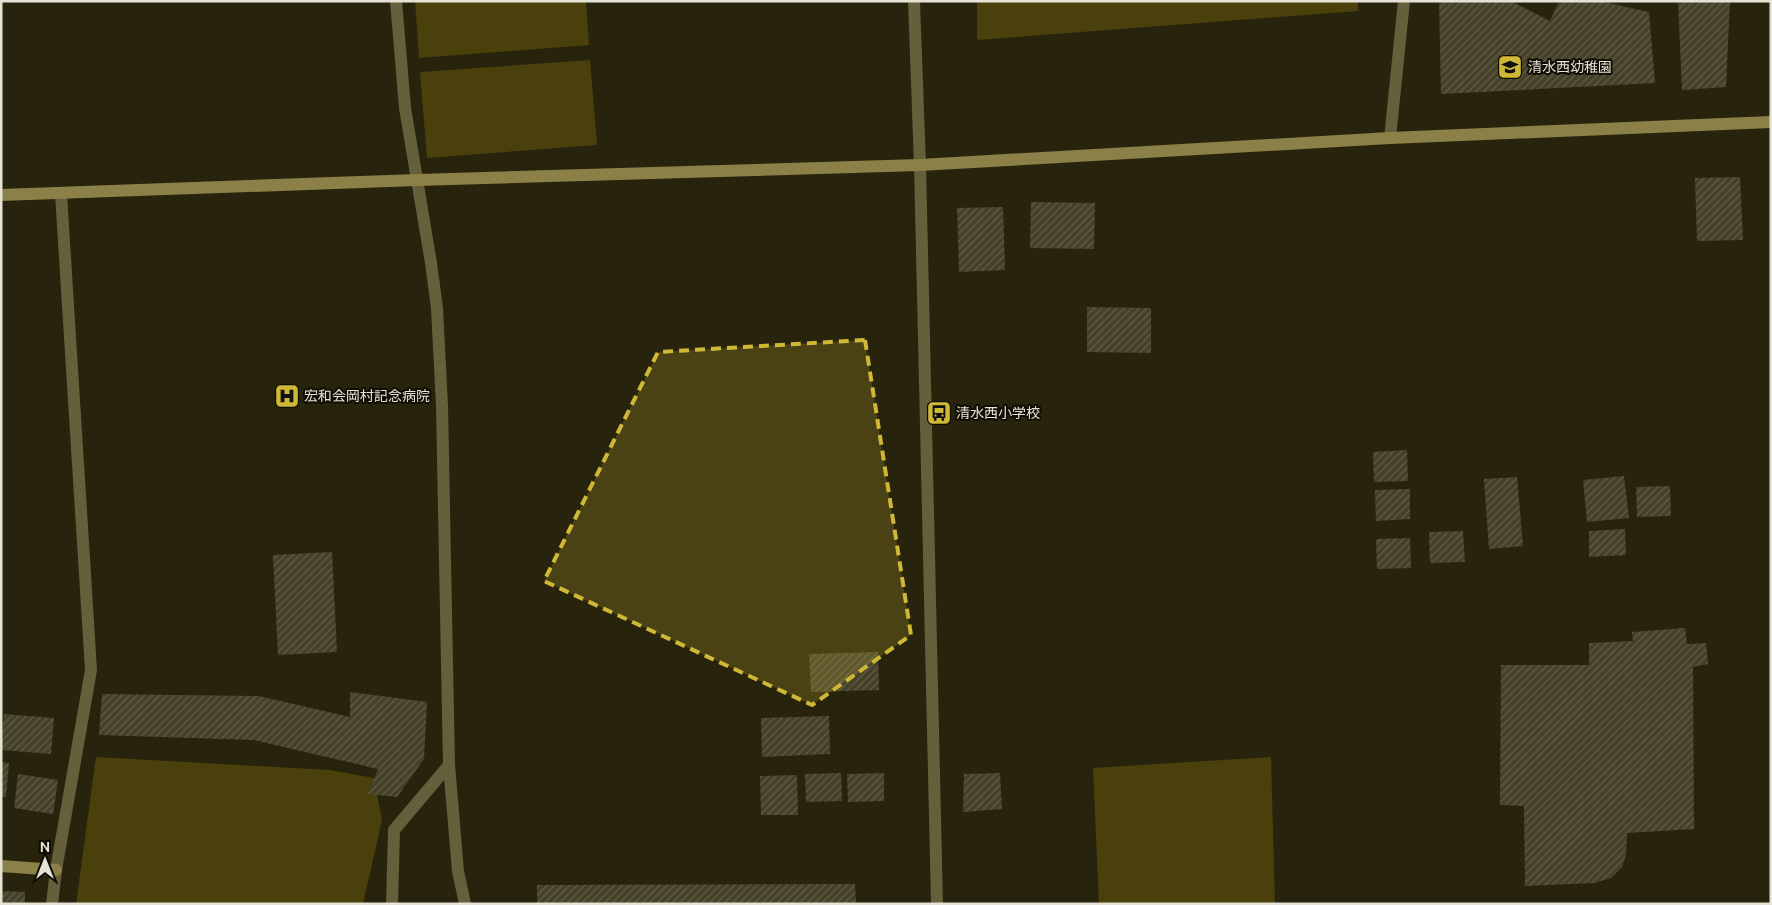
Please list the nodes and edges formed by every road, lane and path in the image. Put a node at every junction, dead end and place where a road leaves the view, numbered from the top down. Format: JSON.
{"nodes":[{"id":1,"x":396,"y":1,"type":"edge"},
{"id":2,"x":914,"y":1,"type":"edge"},
{"id":3,"x":1404,"y":1,"type":"edge"},
{"id":4,"x":1771,"y":122,"type":"edge"},
{"id":5,"x":1390,"y":138,"type":"junction"},
{"id":6,"x":920,"y":165,"type":"junction"},
{"id":7,"x":417,"y":180,"type":"junction"},
{"id":8,"x":60,"y":194,"type":"junction"},
{"id":9,"x":1,"y":195,"type":"edge"},
{"id":10,"x":448,"y":765,"type":"junction"},
{"id":11,"x":1,"y":866,"type":"edge"},
{"id":12,"x":56,"y":870,"type":"junction"},
{"id":13,"x":52,"y":904,"type":"edge"},
{"id":14,"x":392,"y":904,"type":"edge"},
{"id":15,"x":465,"y":904,"type":"edge"},
{"id":16,"x":936,"y":904,"type":"edge"}],
"edges":[{"from":1,"to":7,"type":"street"},
{"from":2,"to":6,"type":"street"},
{"from":3,"to":5,"type":"street"},
{"from":4,"to":5,"type":"street"},
{"from":5,"to":6,"type":"street"},
{"from":6,"to":7,"type":"street"},
{"from":6,"to":16,"type":"street"},
{"from":7,"to":8,"type":"street"},
{"from":7,"to":10,"type":"street"},
{"from":8,"to":9,"type":"street"},
{"from":8,"to":12,"type":"street"},
{"from":10,"to":14,"type":"street"},
{"from":10,"to":15,"type":"street"},
{"from":11,"to":12,"type":"street"},
{"from":12,"to":13,"type":"street"}]}
